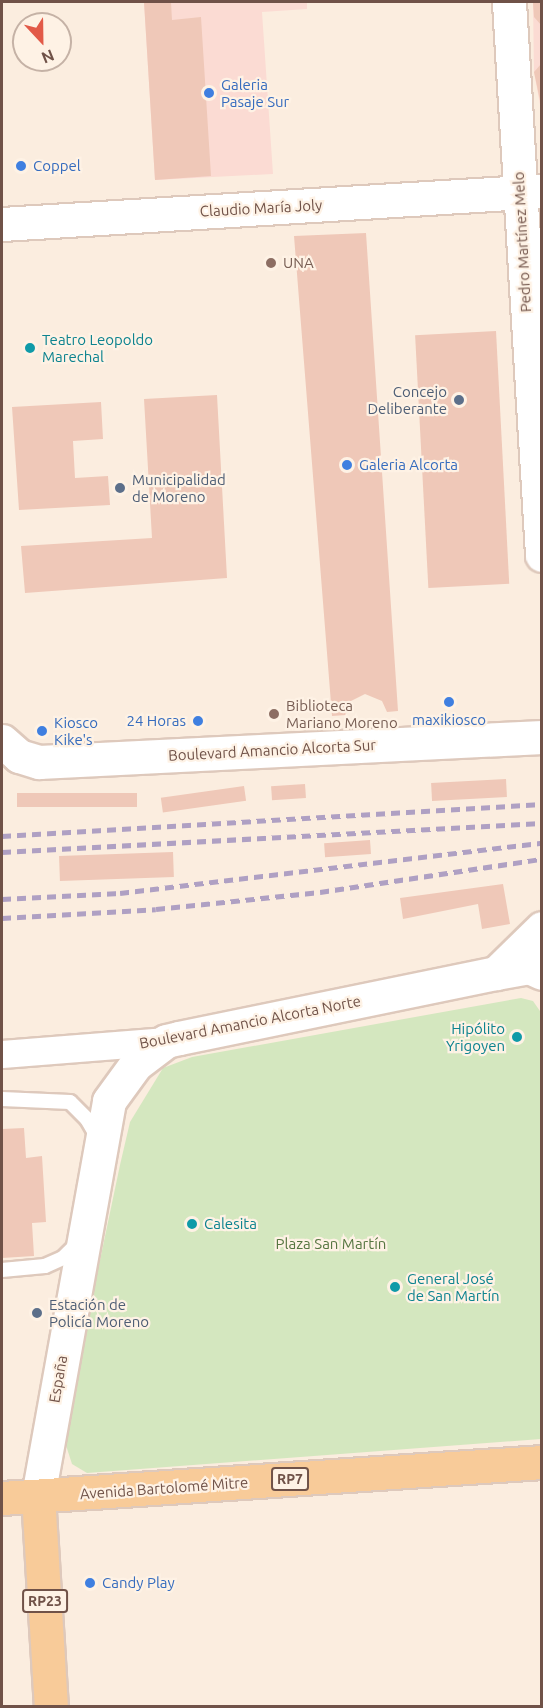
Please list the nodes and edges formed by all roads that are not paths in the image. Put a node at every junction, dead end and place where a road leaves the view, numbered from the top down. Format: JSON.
{"nodes":[{"id":1,"x":509,"y":2,"type":"edge"},
{"id":2,"x":531,"y":192,"type":"edge"},
{"id":3,"x":2,"y":224,"type":"edge"},
{"id":4,"x":542,"y":555,"type":"edge"},
{"id":5,"x":542,"y":737,"type":"edge"},
{"id":6,"x":4,"y":745,"type":"edge"},
{"id":7,"x":542,"y":928,"type":"edge"},
{"id":8,"x":496,"y":973,"type":"junction"},
{"id":9,"x":542,"y":973,"type":"edge"},
{"id":10,"x":166,"y":1041,"type":"junction"},
{"id":11,"x":2,"y":1054,"type":"edge"},
{"id":12,"x":2,"y":1099,"type":"edge"},
{"id":13,"x":101,"y":1145,"type":"junction"},
{"id":14,"x":84,"y":1236,"type":"junction"},
{"id":15,"x":2,"y":1270,"type":"edge"},
{"id":16,"x":542,"y":1462,"type":"edge"},
{"id":17,"x":38,"y":1496,"type":"junction"},
{"id":18,"x":2,"y":1498,"type":"edge"},
{"id":19,"x":51,"y":1707,"type":"edge"}],
"edges":[{"from":1,"to":2,"type":"street","name":"Pedro Martínez Melo"},
{"from":2,"to":3,"type":"street","name":"Claudio María Joly"},
{"from":2,"to":4,"type":"street","name":"Pedro Martínez Melo"},
{"from":5,"to":6,"type":"street","name":"Boulevard Amancio Alcorta Sur"},
{"from":7,"to":8,"type":"street"},
{"from":8,"to":9,"type":"street","name":"Boulevard Amancio Alcorta Norte"},
{"from":8,"to":10,"type":"street","name":"Boulevard Amancio Alcorta Norte"},
{"from":10,"to":11,"type":"street","name":"Boulevard Amancio Alcorta Norte"},
{"from":10,"to":13,"type":"street","name":"España"},
{"from":12,"to":13,"type":"lane"},
{"from":13,"to":14,"type":"street","name":"España"},
{"from":14,"to":15,"type":"lane"},
{"from":14,"to":17,"type":"street","name":"España"},
{"from":16,"to":17,"type":"main road","name":"Avenida Bartolomé Mitre","number":"RP7"},
{"from":17,"to":18,"type":"main road","name":"Avenida Bartolomé Mitre","number":"RP7"},
{"from":17,"to":19,"type":"main road","name":"España","number":"RP23"}]}
